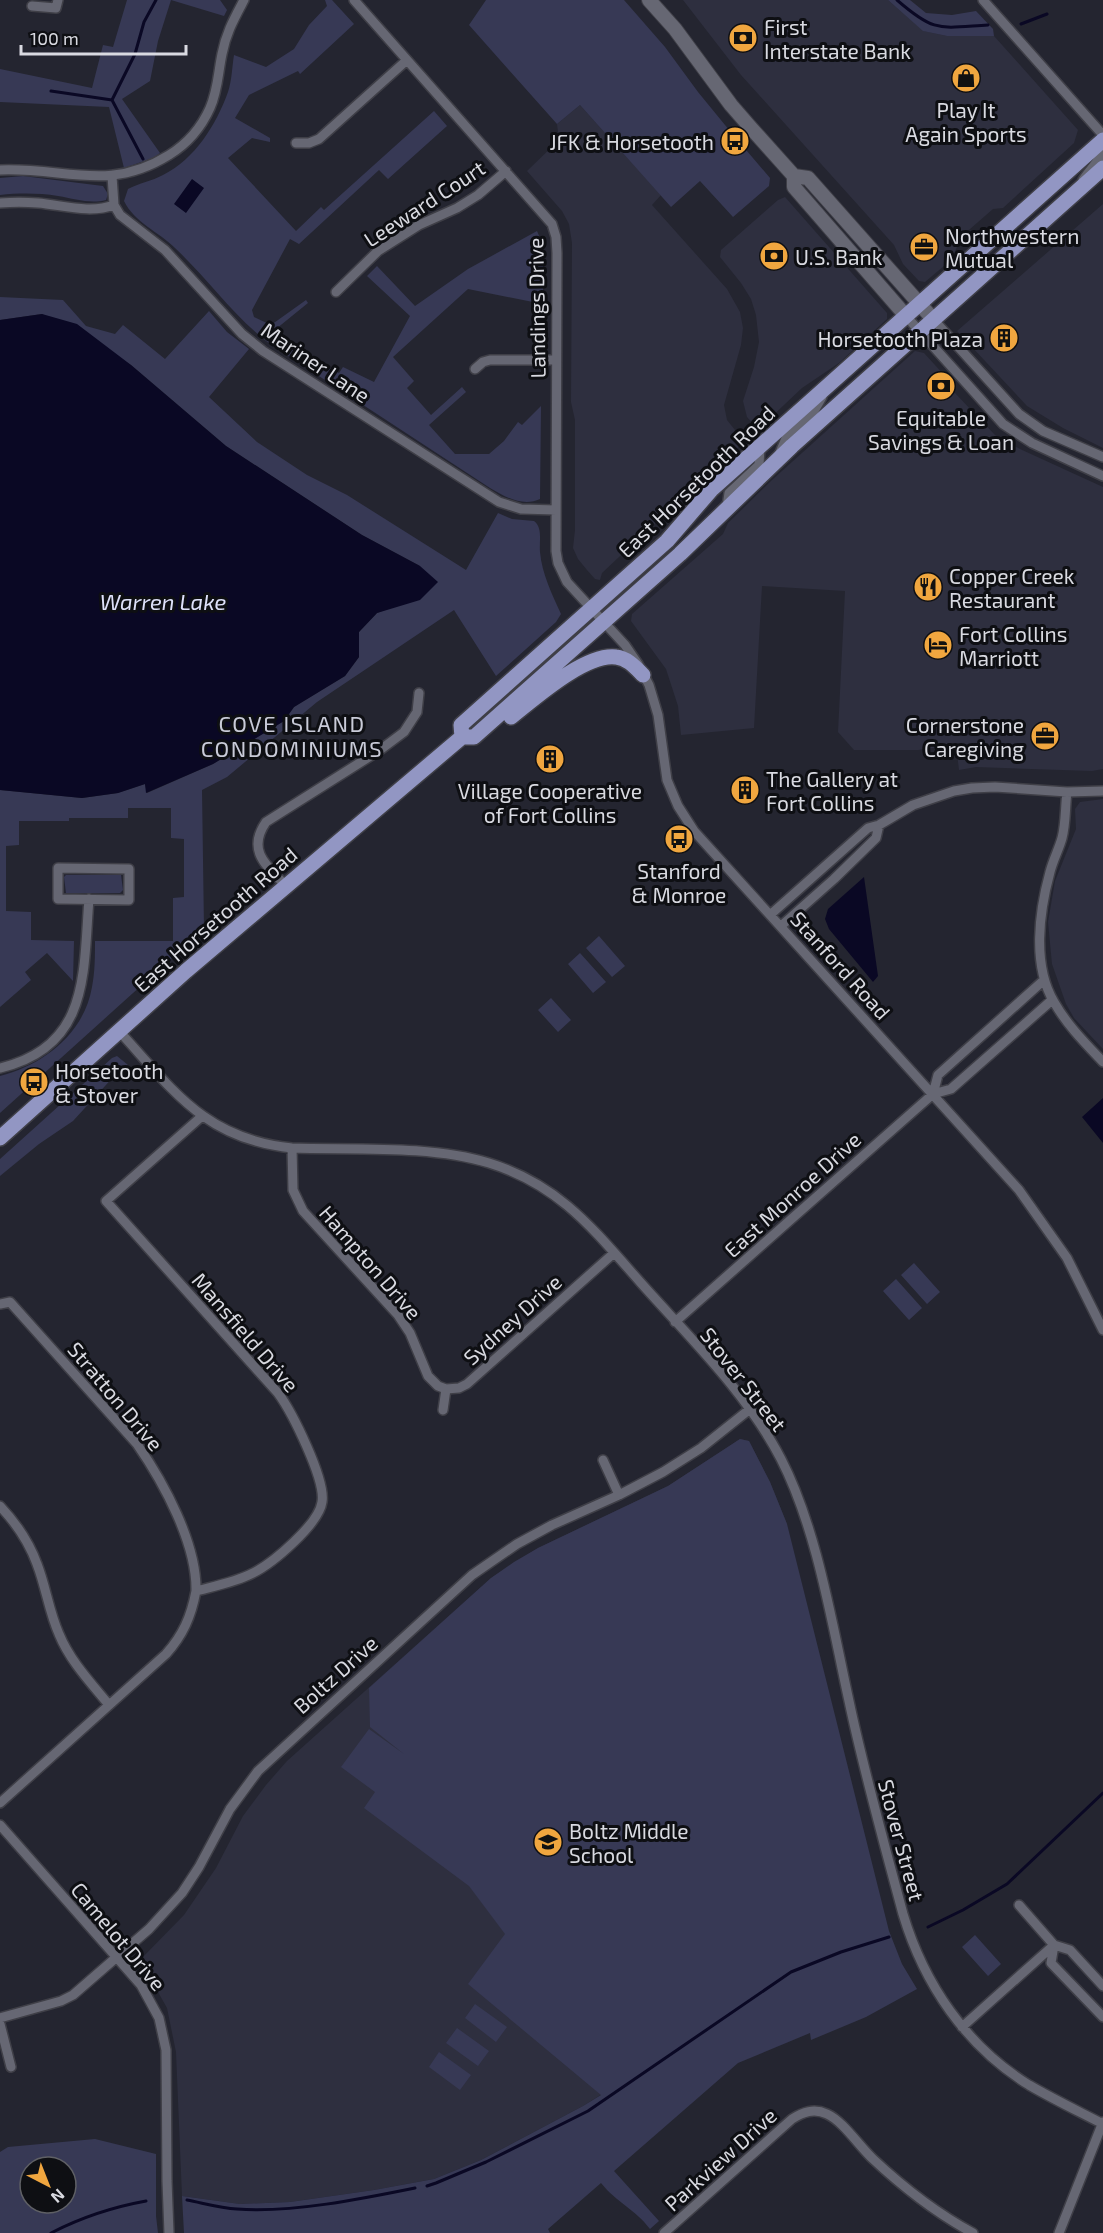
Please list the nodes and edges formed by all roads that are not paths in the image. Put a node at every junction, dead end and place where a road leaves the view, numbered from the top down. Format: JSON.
{"nodes":[{"id":1,"x":58,"y":0,"type":"edge"},
{"id":2,"x":354,"y":0,"type":"edge"},
{"id":3,"x":649,"y":0,"type":"edge"},
{"id":4,"x":983,"y":0,"type":"edge"},
{"id":5,"x":242,"y":1,"type":"edge"},
{"id":6,"x":32,"y":6,"type":"dead end"},
{"id":7,"x":407,"y":60,"type":"junction"},
{"id":8,"x":1103,"y":135,"type":"edge"},
{"id":9,"x":1103,"y":140,"type":"edge"},
{"id":10,"x":296,"y":143,"type":"dead end"},
{"id":11,"x":1103,"y":149,"type":"edge"},
{"id":12,"x":1103,"y":168,"type":"edge"},
{"id":13,"x":0,"y":170,"type":"edge"},
{"id":14,"x":506,"y":171,"type":"junction"},
{"id":15,"x":112,"y":176,"type":"junction"},
{"id":16,"x":794,"y":176,"type":"junction"},
{"id":17,"x":1076,"y":192,"type":"junction"},
{"id":18,"x":0,"y":203,"type":"edge"},
{"id":19,"x":114,"y":205,"type":"junction"},
{"id":20,"x":336,"y":292,"type":"dead end"},
{"id":21,"x":921,"y":303,"type":"junction"},
{"id":22,"x":906,"y":316,"type":"junction"},
{"id":23,"x":933,"y":319,"type":"junction"},
{"id":24,"x":919,"y":332,"type":"junction"},
{"id":25,"x":555,"y":360,"type":"junction"},
{"id":26,"x":475,"y":369,"type":"dead end"},
{"id":27,"x":827,"y":387,"type":"junction"},
{"id":28,"x":760,"y":447,"type":"junction"},
{"id":29,"x":1103,"y":457,"type":"edge"},
{"id":30,"x":777,"y":460,"type":"junction"},
{"id":31,"x":1103,"y":476,"type":"edge"},
{"id":32,"x":727,"y":507,"type":"junction"},
{"id":33,"x":556,"y":510,"type":"junction"},
{"id":34,"x":592,"y":608,"type":"junction"},
{"id":35,"x":604,"y":621,"type":"junction"},
{"id":36,"x":643,"y":675,"type":"junction"},
{"id":37,"x":419,"y":693,"type":"dead end"},
{"id":38,"x":469,"y":736,"type":"junction"},
{"id":39,"x":1103,"y":791,"type":"edge"},
{"id":40,"x":1067,"y":792,"type":"junction"},
{"id":41,"x":879,"y":825,"type":"junction"},
{"id":42,"x":286,"y":886,"type":"junction"},
{"id":43,"x":89,"y":899,"type":"junction"},
{"id":44,"x":770,"y":915,"type":"junction"},
{"id":45,"x":781,"y":926,"type":"junction"},
{"id":46,"x":1044,"y":980,"type":"junction"},
{"id":47,"x":1052,"y":1000,"type":"junction"},
{"id":48,"x":119,"y":1031,"type":"junction"},
{"id":49,"x":1103,"y":1062,"type":"edge"},
{"id":50,"x":0,"y":1068,"type":"edge"},
{"id":51,"x":933,"y":1094,"type":"junction"},
{"id":52,"x":201,"y":1116,"type":"junction"},
{"id":53,"x":0,"y":1137,"type":"edge"},
{"id":54,"x":292,"y":1148,"type":"junction"},
{"id":55,"x":614,"y":1253,"type":"junction"},
{"id":56,"x":5,"y":1303,"type":"edge"},
{"id":57,"x":675,"y":1322,"type":"junction"},
{"id":58,"x":1103,"y":1330,"type":"edge"},
{"id":59,"x":446,"y":1389,"type":"junction"},
{"id":60,"x":442,"y":1410,"type":"dead end"},
{"id":61,"x":750,"y":1410,"type":"junction"},
{"id":62,"x":603,"y":1460,"type":"dead end"},
{"id":63,"x":619,"y":1495,"type":"junction"},
{"id":64,"x":0,"y":1506,"type":"edge"},
{"id":65,"x":196,"y":1591,"type":"junction"},
{"id":66,"x":109,"y":1705,"type":"junction"},
{"id":67,"x":0,"y":1803,"type":"edge"},
{"id":68,"x":0,"y":1826,"type":"edge"},
{"id":69,"x":1019,"y":1905,"type":"dead end"},
{"id":70,"x":1054,"y":1945,"type":"junction"},
{"id":71,"x":117,"y":1957,"type":"junction"},
{"id":72,"x":1103,"y":1986,"type":"edge"},
{"id":73,"x":1103,"y":2017,"type":"edge"},
{"id":74,"x":0,"y":2018,"type":"edge"},
{"id":75,"x":0,"y":2024,"type":"edge"},
{"id":76,"x":962,"y":2027,"type":"junction"},
{"id":77,"x":11,"y":2067,"type":"dead end"},
{"id":78,"x":1103,"y":2123,"type":"edge"},
{"id":79,"x":169,"y":2233,"type":"edge"},
{"id":80,"x":664,"y":2233,"type":"edge"},
{"id":81,"x":973,"y":2233,"type":"edge"},
{"id":82,"x":1059,"y":2233,"type":"edge"}],
"edges":[{"from":1,"to":6,"type":"street"},
{"from":2,"to":7,"type":"street","name":"Landings Drive"},
{"from":3,"to":16,"type":"street"},
{"from":4,"to":8,"type":"street"},
{"from":5,"to":15,"type":"street"},
{"from":7,"to":10,"type":"street"},
{"from":7,"to":14,"type":"street","name":"Landings Drive"},
{"from":9,"to":21,"type":"main road","name":"East Horsetooth Road"},
{"from":11,"to":17,"type":"street"},
{"from":12,"to":17,"type":"main road","name":"East Horsetooth Road"},
{"from":13,"to":15,"type":"street"},
{"from":14,"to":20,"type":"street","name":"Leeward Court"},
{"from":14,"to":25,"type":"street","name":"Landings Drive"},
{"from":15,"to":19,"type":"street"},
{"from":16,"to":21,"type":"street"},
{"from":16,"to":22,"type":"street"},
{"from":17,"to":23,"type":"main road","name":"East Horsetooth Road"},
{"from":18,"to":19,"type":"street"},
{"from":19,"to":33,"type":"street","name":"Mariner Lane"},
{"from":21,"to":22,"type":"main road","name":"East Horsetooth Road"},
{"from":21,"to":23,"type":"street"},
{"from":22,"to":24,"type":"street"},
{"from":22,"to":27,"type":"main road","name":"East Horsetooth Road"},
{"from":23,"to":24,"type":"main road","name":"East Horsetooth Road"},
{"from":23,"to":29,"type":"street"},
{"from":24,"to":30,"type":"main road","name":"East Horsetooth Road"},
{"from":24,"to":31,"type":"street"},
{"from":25,"to":26,"type":"street"},
{"from":25,"to":33,"type":"street","name":"Landings Drive"},
{"from":27,"to":28,"type":"main road","name":"East Horsetooth Road"},
{"from":27,"to":30,"type":"street"},
{"from":28,"to":32,"type":"street"},
{"from":28,"to":34,"type":"main road","name":"East Horsetooth Road"},
{"from":30,"to":32,"type":"main road","name":"East Horsetooth Road"},
{"from":32,"to":35,"type":"main road","name":"East Horsetooth Road"},
{"from":33,"to":34,"type":"street","name":"Landings Drive"},
{"from":34,"to":35,"type":"street","name":"Stanford Road"},
{"from":34,"to":38,"type":"main road","name":"East Horsetooth Road"},
{"from":35,"to":36,"type":"street","name":"Stanford Road"},
{"from":35,"to":38,"type":"main road","name":"East Horsetooth Road"},
{"from":36,"to":38,"type":"main road"},
{"from":36,"to":44,"type":"street","name":"Stanford Road"},
{"from":37,"to":42,"type":"street"},
{"from":38,"to":42,"type":"main road","name":"East Horsetooth Road"},
{"from":39,"to":40,"type":"street"},
{"from":40,"to":41,"type":"street"},
{"from":40,"to":46,"type":"street"},
{"from":41,"to":44,"type":"street"},
{"from":41,"to":45,"type":"street"},
{"from":42,"to":48,"type":"main road","name":"East Horsetooth Road"},
{"from":43,"to":43,"type":"street"},
{"from":43,"to":50,"type":"street"},
{"from":44,"to":45,"type":"street","name":"Stanford Road"},
{"from":45,"to":51,"type":"street","name":"Stanford Road"},
{"from":46,"to":47,"type":"street"},
{"from":46,"to":51,"type":"street","name":"East Monroe Drive"},
{"from":47,"to":49,"type":"street"},
{"from":47,"to":51,"type":"street","name":"East Monroe Drive"},
{"from":48,"to":52,"type":"street","name":"Stover Street"},
{"from":48,"to":53,"type":"main road","name":"East Horsetooth Road"},
{"from":51,"to":57,"type":"street","name":"East Monroe Drive"},
{"from":51,"to":58,"type":"street","name":"Stanford Road"},
{"from":52,"to":54,"type":"street","name":"Stover Street"},
{"from":52,"to":65,"type":"street","name":"Mansfield Drive"},
{"from":54,"to":55,"type":"street","name":"Stover Street"},
{"from":54,"to":59,"type":"street","name":"Hampton Drive"},
{"from":55,"to":57,"type":"street","name":"Stover Street"},
{"from":55,"to":59,"type":"street","name":"Sydney Drive"},
{"from":56,"to":65,"type":"street","name":"Stratton Drive"},
{"from":57,"to":61,"type":"street","name":"Stover Street"},
{"from":59,"to":60,"type":"street"},
{"from":61,"to":63,"type":"street","name":"Boltz Drive"},
{"from":61,"to":76,"type":"street","name":"Stover Street"},
{"from":62,"to":63,"type":"street"},
{"from":63,"to":71,"type":"street","name":"Boltz Drive"},
{"from":64,"to":66,"type":"street"},
{"from":65,"to":66,"type":"street"},
{"from":66,"to":67,"type":"street"},
{"from":68,"to":71,"type":"street","name":"Camelot Drive"},
{"from":69,"to":70,"type":"street"},
{"from":70,"to":72,"type":"street"},
{"from":70,"to":73,"type":"street"},
{"from":70,"to":76,"type":"street"},
{"from":71,"to":74,"type":"street","name":"Boltz Drive"},
{"from":71,"to":79,"type":"street","name":"Camelot Drive"},
{"from":75,"to":77,"type":"street"},
{"from":76,"to":78,"type":"street","name":"Stover Street"},
{"from":78,"to":82,"type":"street"},
{"from":80,"to":81,"type":"street","name":"Parkview Drive"}]}
